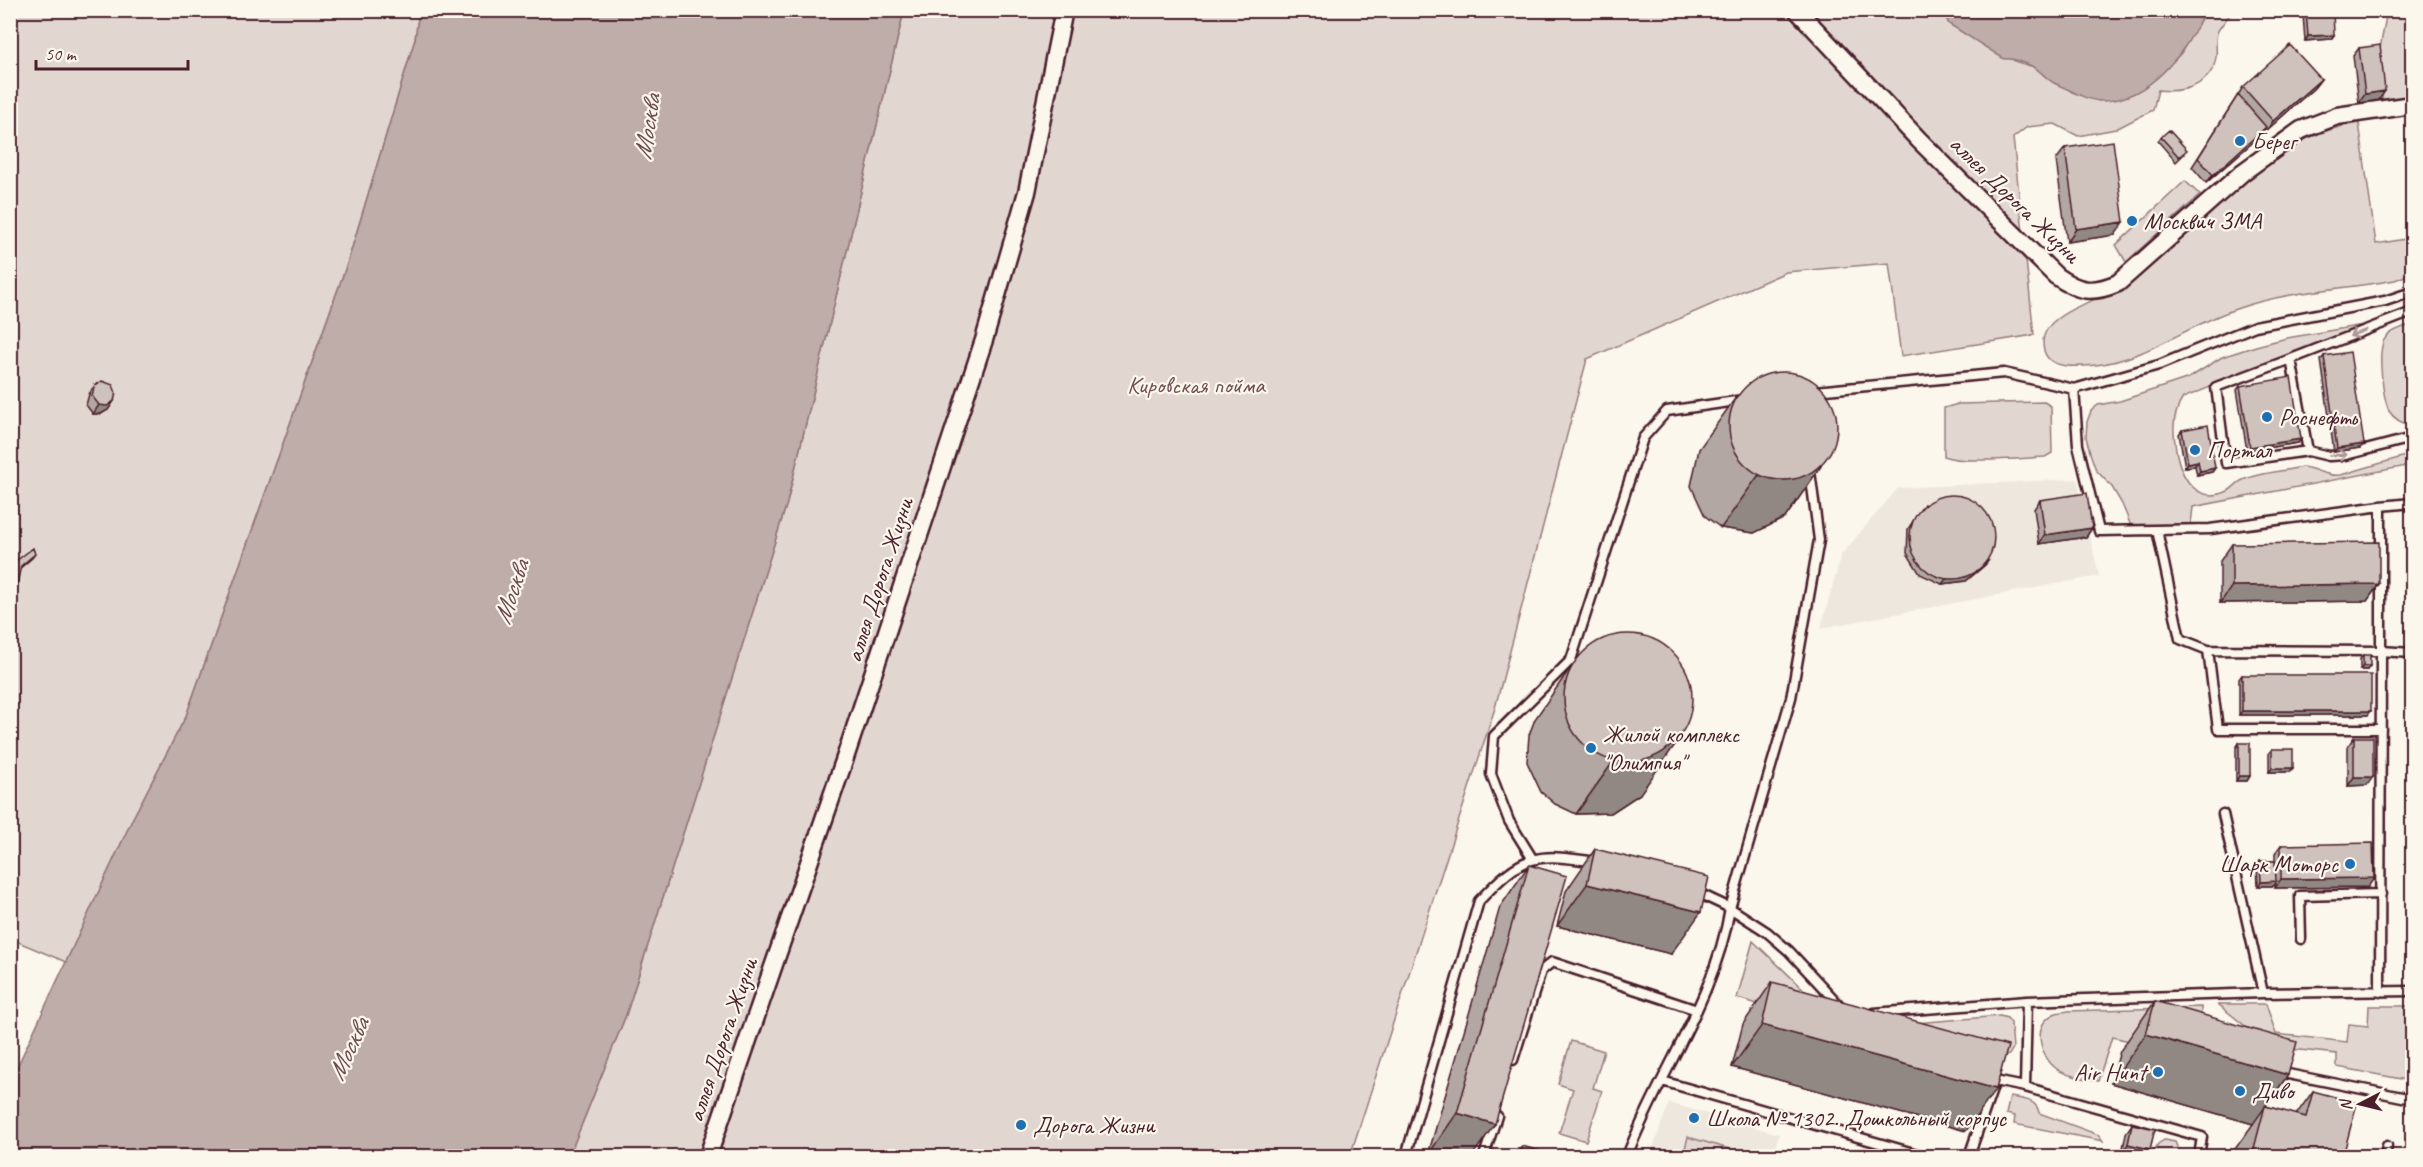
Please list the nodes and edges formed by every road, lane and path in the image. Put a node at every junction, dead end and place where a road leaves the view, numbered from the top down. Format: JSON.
{"nodes":[{"id":1,"x":1064,"y":10,"type":"edge"},
{"id":2,"x":1797,"y":10,"type":"edge"},
{"id":3,"x":2412,"y":105,"type":"edge"},
{"id":4,"x":2412,"y":292,"type":"edge"},
{"id":5,"x":2412,"y":312,"type":"edge"},
{"id":6,"x":2291,"y":359,"type":"junction"},
{"id":7,"x":2074,"y":389,"type":"junction"},
{"id":8,"x":1800,"y":392,"type":"edge"},
{"id":9,"x":1755,"y":399,"type":"edge"},
{"id":10,"x":2412,"y":438,"type":"edge"},
{"id":11,"x":2308,"y":451,"type":"junction"},
{"id":12,"x":1808,"y":460,"type":"edge"},
{"id":13,"x":2412,"y":502,"type":"edge"},
{"id":14,"x":2381,"y":506,"type":"junction"},
{"id":15,"x":2157,"y":530,"type":"junction"},
{"id":16,"x":2208,"y":650,"type":"junction"},
{"id":17,"x":2381,"y":651,"type":"junction"},
{"id":18,"x":2412,"y":653,"type":"edge"},
{"id":19,"x":2381,"y":729,"type":"junction"},
{"id":20,"x":2223,"y":814,"type":"dead end"},
{"id":21,"x":1532,"y":858,"type":"junction"},
{"id":22,"x":1600,"y":863,"type":"edge"},
{"id":23,"x":1685,"y":888,"type":"edge"},
{"id":24,"x":2381,"y":894,"type":"junction"},
{"id":25,"x":1731,"y":908,"type":"junction"},
{"id":26,"x":2301,"y":939,"type":"dead end"},
{"id":27,"x":2412,"y":991,"type":"edge"},
{"id":28,"x":2380,"y":992,"type":"junction"},
{"id":29,"x":2263,"y":993,"type":"junction"},
{"id":30,"x":2026,"y":1001,"type":"junction"},
{"id":31,"x":1697,"y":1010,"type":"junction"},
{"id":32,"x":1860,"y":1014,"type":"edge"},
{"id":33,"x":1849,"y":1016,"type":"edge"},
{"id":34,"x":1511,"y":1069,"type":"edge"},
{"id":35,"x":2266,"y":1069,"type":"edge"},
{"id":36,"x":1662,"y":1082,"type":"junction"},
{"id":37,"x":2025,"y":1087,"type":"junction"},
{"id":38,"x":2412,"y":1099,"type":"edge"},
{"id":39,"x":1501,"y":1102,"type":"edge"},
{"id":40,"x":2387,"y":1146,"type":"dead end"},
{"id":41,"x":708,"y":1156,"type":"edge"},
{"id":42,"x":1406,"y":1156,"type":"edge"},
{"id":43,"x":1484,"y":1156,"type":"edge"},
{"id":44,"x":1627,"y":1156,"type":"edge"},
{"id":45,"x":1924,"y":1156,"type":"edge"},
{"id":46,"x":1969,"y":1156,"type":"edge"},
{"id":47,"x":2199,"y":1156,"type":"edge"},
{"id":48,"x":2385,"y":1156,"type":"edge"}],
"edges":[{"from":1,"to":41,"type":"street","name":"аллея Дорога Жизни"},
{"from":2,"to":3,"type":"street","name":"аллея Дорога Жизни"},
{"from":4,"to":7,"type":"lane"},
{"from":5,"to":6,"type":"lane","one_way":true},
{"from":6,"to":11,"type":"lane"},
{"from":6,"to":11,"type":"lane"},
{"from":7,"to":8,"type":"lane"},
{"from":7,"to":15,"type":"lane"},
{"from":9,"to":21,"type":"lane"},
{"from":11,"to":10,"type":"lane","one_way":true},
{"from":12,"to":25,"type":"lane"},
{"from":13,"to":14,"type":"lane"},
{"from":14,"to":15,"type":"lane"},
{"from":14,"to":17,"type":"lane"},
{"from":15,"to":16,"type":"lane"},
{"from":16,"to":17,"type":"lane"},
{"from":16,"to":19,"type":"lane"},
{"from":17,"to":18,"type":"lane"},
{"from":17,"to":19,"type":"lane"},
{"from":19,"to":24,"type":"lane"},
{"from":20,"to":29,"type":"lane"},
{"from":21,"to":22,"type":"lane"},
{"from":21,"to":42,"type":"lane"},
{"from":23,"to":25,"type":"lane"},
{"from":24,"to":26,"type":"lane"},
{"from":24,"to":28,"type":"lane"},
{"from":25,"to":31,"type":"lane"},
{"from":25,"to":33,"type":"lane"},
{"from":27,"to":28,"type":"lane"},
{"from":28,"to":29,"type":"lane"},
{"from":29,"to":30,"type":"lane"},
{"from":30,"to":32,"type":"lane"},
{"from":30,"to":37,"type":"lane"},
{"from":31,"to":34,"type":"lane"},
{"from":31,"to":36,"type":"lane"},
{"from":35,"to":38,"type":"lane"},
{"from":36,"to":44,"type":"lane"},
{"from":36,"to":45,"type":"lane"},
{"from":37,"to":46,"type":"lane"},
{"from":37,"to":47,"type":"lane"},
{"from":39,"to":43,"type":"lane"},
{"from":40,"to":48,"type":"lane"}]}
